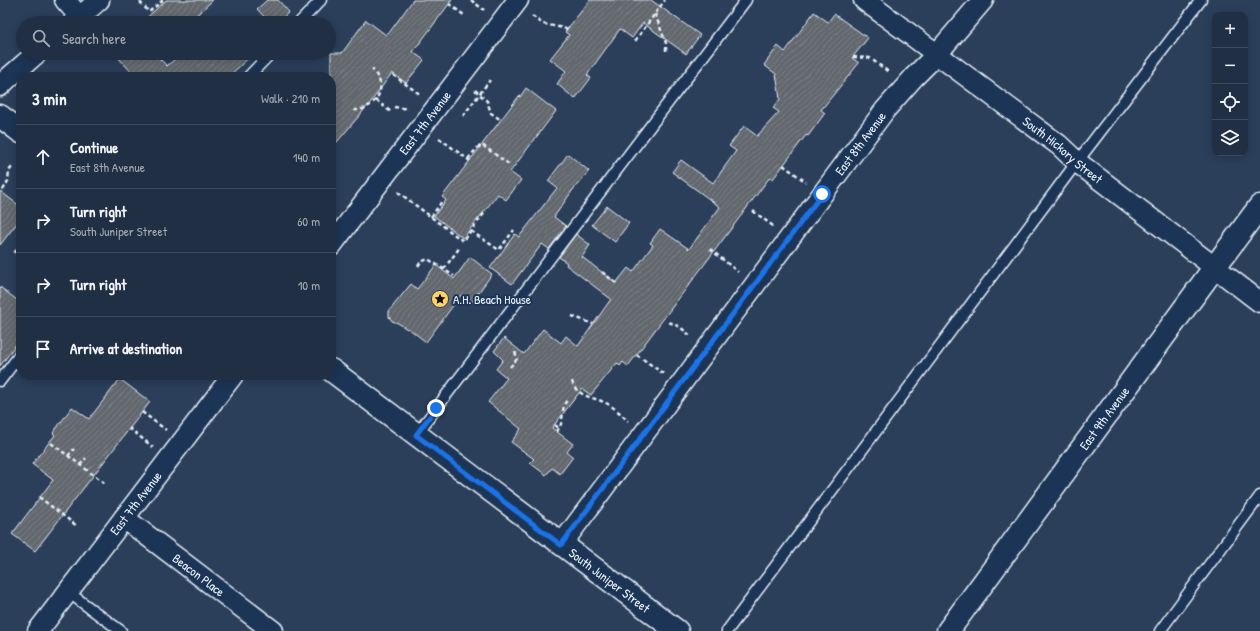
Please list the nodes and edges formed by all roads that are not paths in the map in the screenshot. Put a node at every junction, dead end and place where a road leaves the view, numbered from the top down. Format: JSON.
{"nodes":[{"id":1,"x":65,"y":0,"type":"edge"},
{"id":2,"x":99,"y":0,"type":"edge"},
{"id":3,"x":321,"y":0,"type":"edge"},
{"id":4,"x":746,"y":0,"type":"edge"},
{"id":5,"x":864,"y":0,"type":"edge"},
{"id":6,"x":983,"y":0,"type":"edge"},
{"id":7,"x":1201,"y":0,"type":"edge"},
{"id":8,"x":517,"y":2,"type":"edge"},
{"id":9,"x":74,"y":16,"type":"edge"},
{"id":10,"x":81,"y":16,"type":"edge"},
{"id":11,"x":306,"y":16,"type":"edge"},
{"id":12,"x":936,"y":55,"type":"junction"},
{"id":13,"x":29,"y":60,"type":"edge"},
{"id":14,"x":264,"y":60,"type":"edge"},
{"id":15,"x":253,"y":72,"type":"edge"},
{"id":16,"x":0,"y":86,"type":"edge"},
{"id":17,"x":0,"y":116,"type":"edge"},
{"id":18,"x":16,"y":128,"type":"edge"},
{"id":19,"x":1077,"y":162,"type":"junction"},
{"id":20,"x":1260,"y":206,"type":"edge"},
{"id":21,"x":336,"y":239,"type":"edge"},
{"id":22,"x":1214,"y":268,"type":"junction"},
{"id":23,"x":1260,"y":302,"type":"edge"},
{"id":24,"x":16,"y":360,"type":"edge"},
{"id":25,"x":336,"y":374,"type":"edge"},
{"id":26,"x":229,"y":380,"type":"edge"},
{"id":27,"x":0,"y":381,"type":"edge"},
{"id":28,"x":416,"y":435,"type":"junction"},
{"id":29,"x":1260,"y":496,"type":"edge"},
{"id":30,"x":124,"y":518,"type":"junction"},
{"id":31,"x":561,"y":545,"type":"junction"},
{"id":32,"x":68,"y":592,"type":"junction"},
{"id":33,"x":38,"y":631,"type":"edge"},
{"id":34,"x":121,"y":631,"type":"edge"},
{"id":35,"x":273,"y":631,"type":"edge"},
{"id":36,"x":677,"y":631,"type":"edge"},
{"id":37,"x":728,"y":631,"type":"edge"},
{"id":38,"x":948,"y":631,"type":"edge"},
{"id":39,"x":1160,"y":631,"type":"edge"}],
"edges":[{"from":1,"to":9,"type":"street"},
{"from":2,"to":10,"type":"street"},
{"from":3,"to":11,"type":"lane"},
{"from":4,"to":28,"type":"lane"},
{"from":5,"to":12,"type":"street","name":"South Hickory Street"},
{"from":6,"to":12,"type":"street","name":"East 8th Avenue"},
{"from":7,"to":19,"type":"lane"},
{"from":8,"to":21,"type":"street","name":"East 7th Avenue"},
{"from":12,"to":19,"type":"street","name":"South Hickory Street"},
{"from":12,"to":31,"type":"street","name":"East 8th Avenue"},
{"from":13,"to":16,"type":"street"},
{"from":14,"to":15,"type":"lane"},
{"from":17,"to":18,"type":"street"},
{"from":19,"to":22,"type":"street","name":"South Hickory Street"},
{"from":19,"to":37,"type":"lane"},
{"from":20,"to":22,"type":"street","name":"East 9th Avenue"},
{"from":22,"to":23,"type":"street","name":"South Hickory Street"},
{"from":22,"to":38,"type":"street","name":"East 9th Avenue"},
{"from":24,"to":27,"type":"lane"},
{"from":25,"to":28,"type":"street","name":"South Juniper Street"},
{"from":26,"to":30,"type":"street","name":"East 7th Avenue"},
{"from":28,"to":31,"type":"street","name":"South Juniper Street"},
{"from":29,"to":39,"type":"lane"},
{"from":30,"to":32,"type":"street","name":"East 7th Avenue"},
{"from":30,"to":35,"type":"street","name":"Beacon Place"},
{"from":31,"to":36,"type":"street","name":"South Juniper Street"},
{"from":32,"to":33,"type":"street","name":"East 7th Avenue"},
{"from":32,"to":34,"type":"lane"}]}
